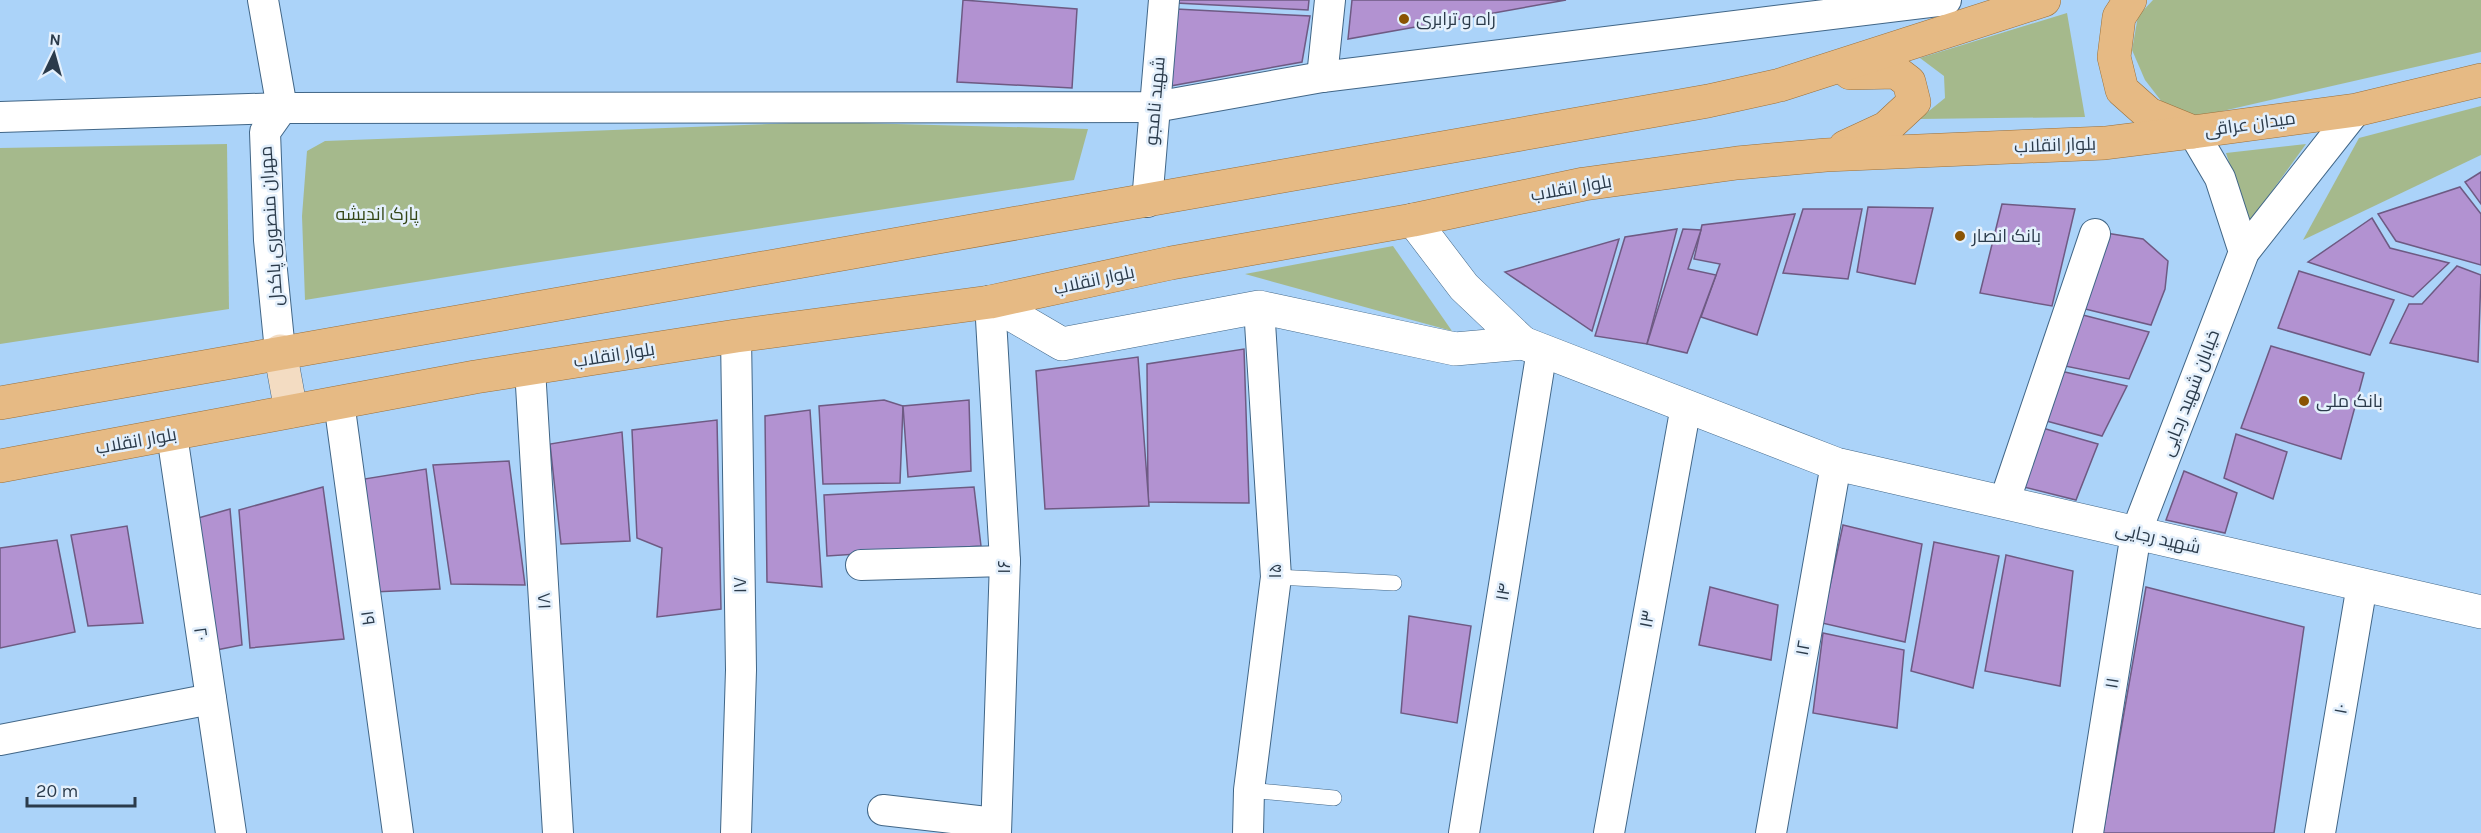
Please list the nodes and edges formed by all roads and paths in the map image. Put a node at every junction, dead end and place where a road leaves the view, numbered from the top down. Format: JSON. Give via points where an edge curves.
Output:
{"nodes":[{"id":1,"x":263,"y":0,"type":"edge"},
{"id":2,"x":1164,"y":0,"type":"edge"},
{"id":3,"x":1330,"y":0,"type":"edge"},
{"id":4,"x":1946,"y":0,"type":"edge"},
{"id":5,"x":2044,"y":0,"type":"edge"},
{"id":6,"x":2130,"y":0,"type":"edge"},
{"id":7,"x":1322,"y":77,"type":"junction"},
{"id":8,"x":2481,"y":80,"type":"edge"},
{"id":9,"x":1780,"y":85,"type":"junction"},
{"id":10,"x":1155,"y":107,"type":"junction"},
{"id":11,"x":282,"y":108,"type":"junction"},
{"id":12,"x":2356,"y":110,"type":"junction"},
{"id":13,"x":0,"y":117,"type":"edge"},
{"id":14,"x":2193,"y":132,"type":"junction"},
{"id":15,"x":1826,"y":155,"type":"junction"},
{"id":16,"x":1147,"y":202,"type":"junction"},
{"id":17,"x":1413,"y":220,"type":"junction"},
{"id":18,"x":2094,"y":234,"type":"dead end"},
{"id":19,"x":2244,"y":252,"type":"junction"},
{"id":20,"x":990,"y":302,"type":"junction"},
{"id":21,"x":1259,"y":307,"type":"junction"},
{"id":22,"x":736,"y":336,"type":"junction"},
{"id":23,"x":1533,"y":346,"type":"junction"},
{"id":24,"x":280,"y":351,"type":"junction"},
{"id":25,"x":530,"y":369,"type":"junction"},
{"id":26,"x":0,"y":402,"type":"edge"},
{"id":27,"x":339,"y":402,"type":"junction"},
{"id":28,"x":1686,"y":406,"type":"junction"},
{"id":29,"x":291,"y":411,"type":"junction"},
{"id":30,"x":172,"y":435,"type":"junction"},
{"id":31,"x":1836,"y":464,"type":"junction"},
{"id":32,"x":0,"y":466,"type":"edge"},
{"id":33,"x":2004,"y":503,"type":"junction"},
{"id":34,"x":2136,"y":533,"type":"junction"},
{"id":35,"x":1005,"y":561,"type":"junction"},
{"id":36,"x":861,"y":565,"type":"dead end"},
{"id":37,"x":1276,"y":577,"type":"junction"},
{"id":38,"x":1394,"y":584,"type":"dead end"},
{"id":39,"x":2362,"y":585,"type":"junction"},
{"id":40,"x":2481,"y":612,"type":"edge"},
{"id":41,"x":211,"y":699,"type":"junction"},
{"id":42,"x":0,"y":740,"type":"edge"},
{"id":43,"x":1249,"y":790,"type":"junction"},
{"id":44,"x":1334,"y":798,"type":"dead end"},
{"id":45,"x":883,"y":810,"type":"dead end"},
{"id":46,"x":995,"y":828,"type":"edge"},
{"id":47,"x":231,"y":833,"type":"edge"},
{"id":48,"x":398,"y":833,"type":"edge"},
{"id":49,"x":558,"y":833,"type":"edge"},
{"id":50,"x":736,"y":833,"type":"edge"},
{"id":51,"x":1248,"y":833,"type":"edge"},
{"id":52,"x":1464,"y":833,"type":"edge"},
{"id":53,"x":1609,"y":833,"type":"edge"},
{"id":54,"x":1771,"y":833,"type":"edge"},
{"id":55,"x":2088,"y":833,"type":"edge"},
{"id":56,"x":2320,"y":833,"type":"edge"}],
"edges":[{"from":1,"to":11,"type":"street"},
{"from":2,"to":10,"type":"street","name":"شهید نامجو"},
{"from":3,"to":7,"type":"street"},
{"from":4,"to":7,"type":"street"},
{"from":5,"to":9,"type":"main road"},
{"from":6,"to":14,"type":"main road","name":"میدان عراقی","via":[[2119,16],[2114,57],[2122,90],[2149,114]]},
{"from":7,"to":10,"type":"street"},
{"from":8,"to":12,"type":"main road","name":"میدان عراقی"},
{"from":9,"to":15,"type":"main road","via":[[1862,71],[1896,72],[1909,81],[1914,102],[1902,115],[1886,128]]},
{"from":9,"to":16,"type":"main road"},
{"from":10,"to":11,"type":"street"},
{"from":10,"to":16,"type":"street","name":"شهید نامجو"},
{"from":11,"to":13,"type":"street"},
{"from":11,"to":24,"type":"street","name":"مهران منصوری پاکدل","via":[[265,132],[269,240]]},
{"from":12,"to":14,"type":"main road","name":"میدان عراقی"},
{"from":12,"to":19,"type":"street","name":"خیابان شهید رجایی"},
{"from":14,"to":15,"type":"main road","name":"بلوار انقلاب","via":[[2105,143]]},
{"from":14,"to":19,"type":"street","via":[[2220,178]]},
{"from":15,"to":17,"type":"main road","name":"بلوار انقلاب","via":[[1584,184]]},
{"from":16,"to":24,"type":"main road"},
{"from":17,"to":20,"type":"main road","name":"بلوار انقلاب","via":[[1171,263]]},
{"from":17,"to":23,"type":"street","via":[[1464,287]]},
{"from":18,"to":33,"type":"street"},
{"from":19,"to":34,"type":"street","name":"خیابان شهید رجایی"},
{"from":20,"to":21,"type":"street","via":[[1062,344]]},
{"from":20,"to":22,"type":"main road","name":"بلوار انقلاب"},
{"from":20,"to":35,"type":"street","name":"۱۶"},
{"from":21,"to":23,"type":"street","via":[[1455,350]]},
{"from":21,"to":37,"type":"street","name":"۱۵"},
{"from":22,"to":25,"type":"main road","name":"بلوار انقلاب"},
{"from":22,"to":50,"type":"street","name":"۱۷","via":[[741,670]]},
{"from":23,"to":28,"type":"street","name":"شهید رجایی"},
{"from":23,"to":52,"type":"street","name":"۱۴"},
{"from":24,"to":26,"type":"main road"},
{"from":24,"to":29,"type":"main road"},
{"from":25,"to":27,"type":"main road","name":"بلوار انقلاب"},
{"from":25,"to":49,"type":"street","name":"۱۸"},
{"from":27,"to":29,"type":"main road","name":"بلوار انقلاب"},
{"from":27,"to":48,"type":"street","name":"۱۹"},
{"from":28,"to":31,"type":"street","name":"شهید رجایی"},
{"from":28,"to":53,"type":"street","name":"۱۳"},
{"from":29,"to":30,"type":"main road","name":"بلوار انقلاب"},
{"from":30,"to":32,"type":"main road","name":"بلوار انقلاب"},
{"from":30,"to":41,"type":"street","name":"۲۰"},
{"from":31,"to":33,"type":"street","name":"شهید رجایی"},
{"from":31,"to":54,"type":"street","name":"۱۲"},
{"from":33,"to":34,"type":"street","name":"شهید رجایی"},
{"from":34,"to":39,"type":"street","name":"شهید رجایی"},
{"from":34,"to":55,"type":"street","name":"۱۱"},
{"from":35,"to":36,"type":"street"},
{"from":35,"to":46,"type":"street","name":"۱۶"},
{"from":37,"to":38,"type":"lane"},
{"from":37,"to":43,"type":"street","name":"۱۵"},
{"from":39,"to":40,"type":"street","name":"شهید رجایی"},
{"from":39,"to":56,"type":"street","name":"۱۰"},
{"from":41,"to":42,"type":"street"},
{"from":41,"to":47,"type":"street","name":"۲۰"},
{"from":43,"to":44,"type":"lane"},
{"from":43,"to":51,"type":"street","name":"۱۵"},
{"from":45,"to":46,"type":"street"}]}
